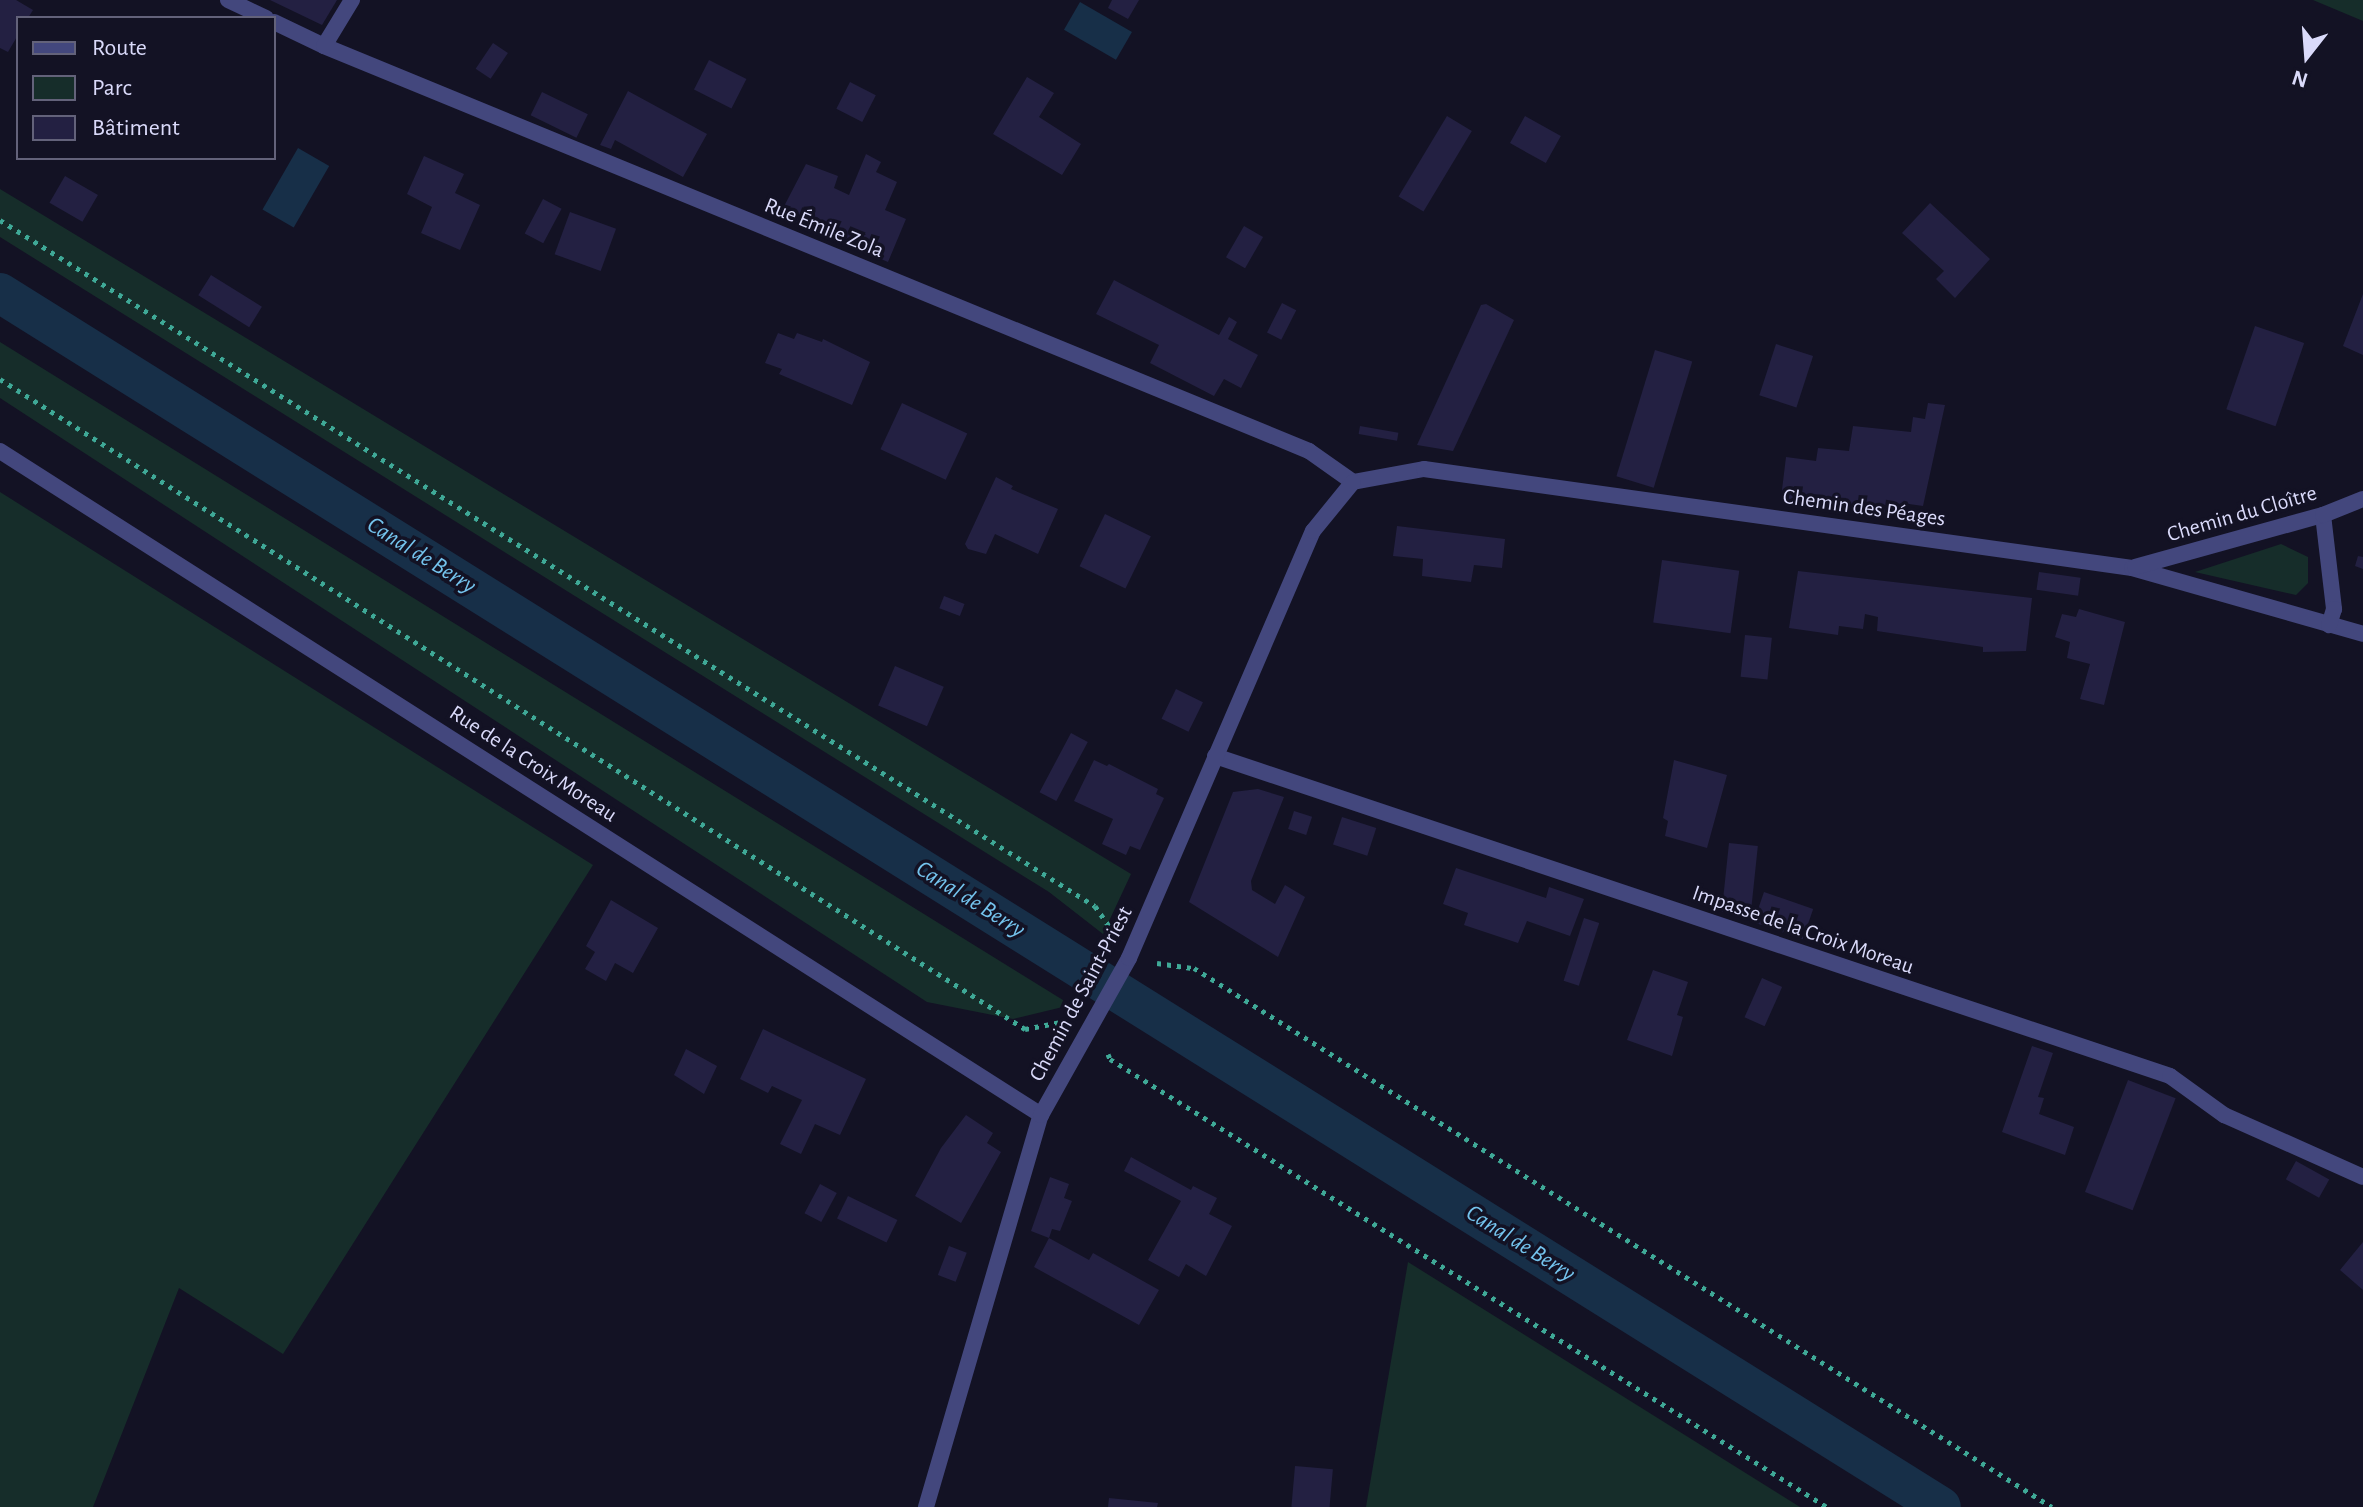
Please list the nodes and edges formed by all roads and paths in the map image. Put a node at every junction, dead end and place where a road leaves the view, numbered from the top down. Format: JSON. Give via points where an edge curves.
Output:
{"nodes":[{"id":1,"x":228,"y":0,"type":"edge"},
{"id":2,"x":352,"y":0,"type":"edge"},
{"id":3,"x":262,"y":16,"type":"edge"},
{"id":4,"x":276,"y":23,"type":"edge"},
{"id":5,"x":324,"y":46,"type":"junction"},
{"id":6,"x":0,"y":220,"type":"edge"},
{"id":7,"x":0,"y":379,"type":"edge"},
{"id":8,"x":0,"y":451,"type":"edge"},
{"id":9,"x":1353,"y":482,"type":"junction"},
{"id":10,"x":2363,"y":499,"type":"edge"},
{"id":11,"x":2323,"y":515,"type":"junction"},
{"id":12,"x":2132,"y":568,"type":"junction"},
{"id":13,"x":2329,"y":625,"type":"junction"},
{"id":14,"x":2363,"y":634,"type":"edge"},
{"id":15,"x":1215,"y":756,"type":"junction"},
{"id":16,"x":1129,"y":958,"type":"junction"},
{"id":17,"x":1096,"y":1016,"type":"junction"},
{"id":18,"x":1041,"y":1115,"type":"junction"},
{"id":19,"x":2363,"y":1177,"type":"edge"},
{"id":20,"x":926,"y":1507,"type":"edge"},
{"id":21,"x":1827,"y":1507,"type":"edge"},
{"id":22,"x":2052,"y":1507,"type":"edge"}],
"edges":[{"from":1,"to":3,"type":"street"},
{"from":2,"to":5,"type":"street"},
{"from":4,"to":5,"type":"street","name":"Rue Émile Zola"},
{"from":5,"to":9,"type":"street","name":"Rue Émile Zola","via":[[1294,445]]},
{"from":6,"to":16,"type":"path","via":[[1095,906]]},
{"from":7,"to":17,"type":"path","via":[[1025,1029]]},
{"from":8,"to":18,"type":"street","name":"Rue de la Croix Moreau"},
{"from":9,"to":12,"type":"street","name":"Chemin des Péages","via":[[1424,469]]},
{"from":9,"to":15,"type":"street","name":"Chemin de Saint-Priest","via":[[1313,531]]},
{"from":10,"to":11,"type":"street","name":"Chemin du Cloître"},
{"from":11,"to":12,"type":"street","name":"Chemin du Cloître"},
{"from":11,"to":13,"type":"street","via":[[2334,609]]},
{"from":12,"to":13,"type":"street","name":"Chemin des Péages"},
{"from":13,"to":14,"type":"street","name":"Chemin des Péages"},
{"from":15,"to":16,"type":"street","name":"Chemin de Saint-Priest"},
{"from":15,"to":19,"type":"street","name":"Impasse de la Croix Moreau","via":[[2170,1076],[2224,1115]]},
{"from":16,"to":17,"type":"street","name":"Chemin de Saint-Priest"},
{"from":16,"to":22,"type":"path","via":[[1194,968]]},
{"from":17,"to":18,"type":"street","name":"Chemin de Saint-Priest"},
{"from":17,"to":21,"type":"path","via":[[1110,1059]]},
{"from":18,"to":20,"type":"street","name":"Chemin de Saint-Priest"}]}
